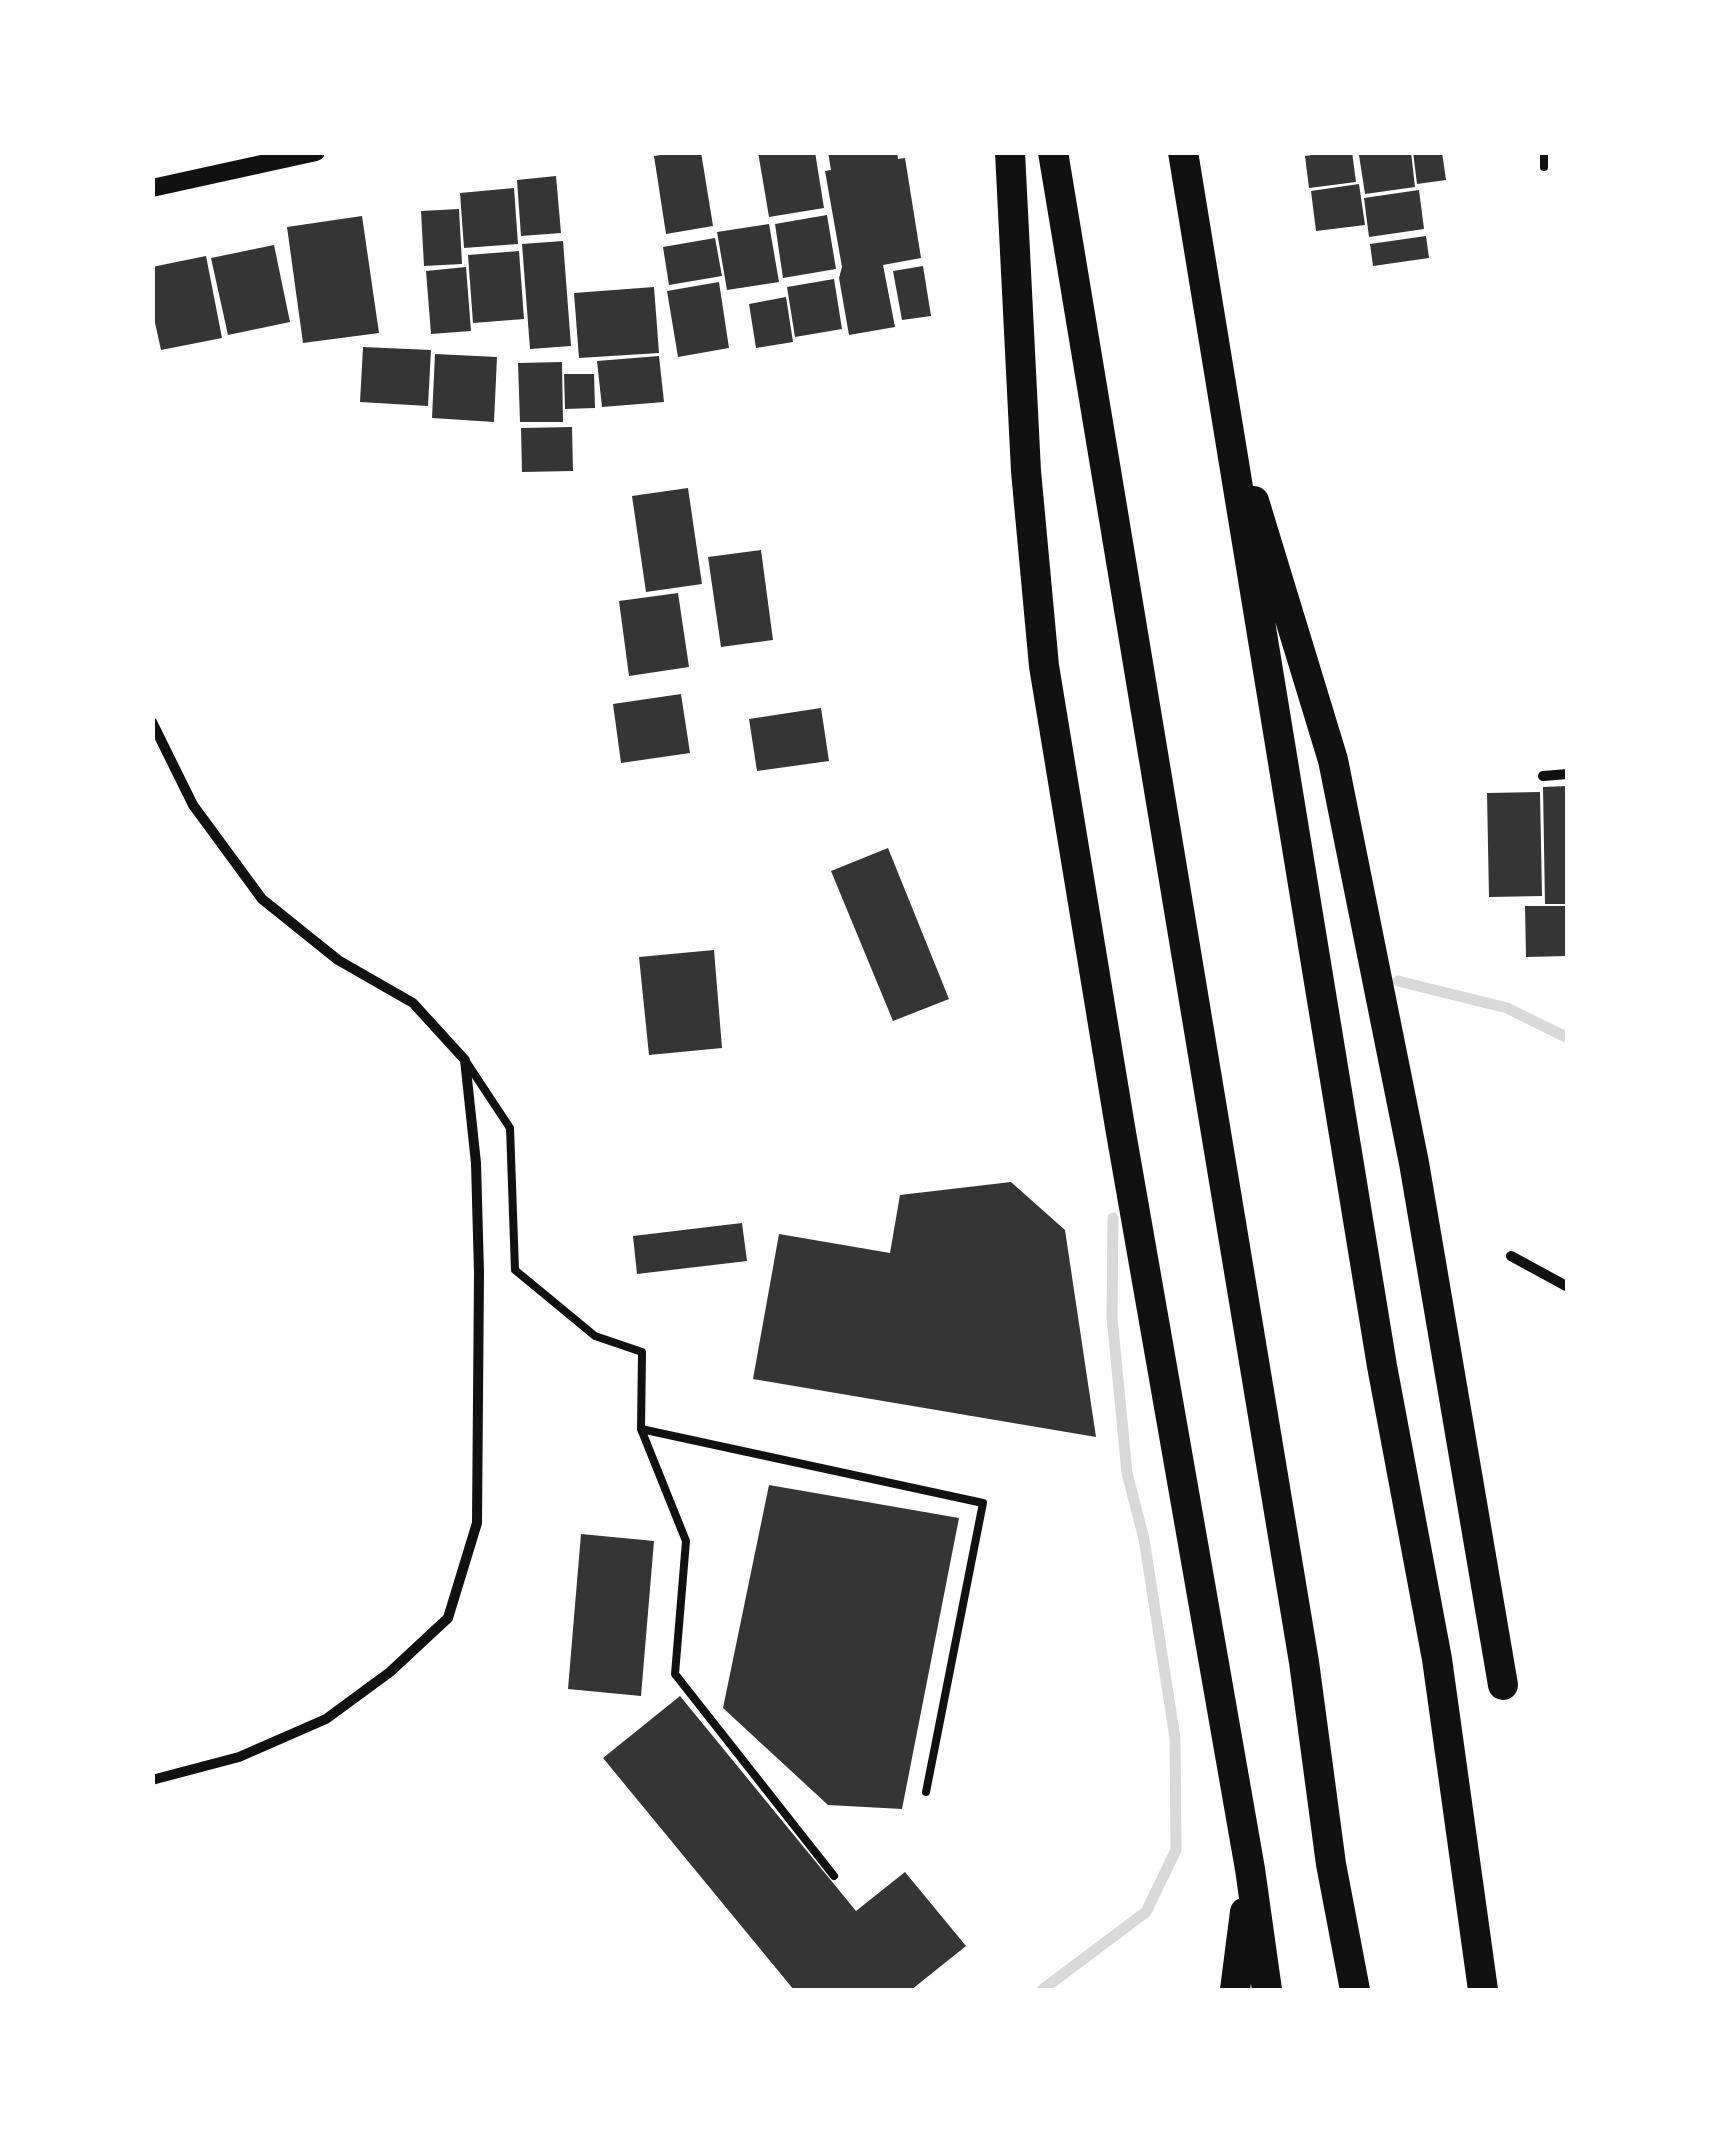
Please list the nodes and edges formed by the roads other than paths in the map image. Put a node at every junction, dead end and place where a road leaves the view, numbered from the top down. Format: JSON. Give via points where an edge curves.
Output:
{"nodes":[{"id":1,"x":316,"y":152,"type":"edge"},
{"id":2,"x":1010,"y":152,"type":"edge"},
{"id":3,"x":1053,"y":152,"type":"edge"},
{"id":4,"x":1183,"y":152,"type":"edge"},
{"id":5,"x":1544,"y":152,"type":"edge"},
{"id":6,"x":1544,"y":168,"type":"dead end"},
{"id":7,"x":152,"y":188,"type":"edge"},
{"id":8,"x":1219,"y":383,"type":"junction"},
{"id":9,"x":152,"y":722,"type":"edge"},
{"id":10,"x":1568,"y":774,"type":"edge"},
{"id":11,"x":1543,"y":776,"type":"dead end"},
{"id":12,"x":465,"y":1060,"type":"junction"},
{"id":13,"x":1511,"y":1256,"type":"dead end"},
{"id":14,"x":1568,"y":1287,"type":"edge"},
{"id":15,"x":641,"y":1429,"type":"junction"},
{"id":16,"x":1503,"y":1685,"type":"dead end"},
{"id":17,"x":152,"y":1780,"type":"edge"},
{"id":18,"x":926,"y":1792,"type":"dead end"},
{"id":19,"x":1250,"y":1869,"type":"junction"},
{"id":20,"x":834,"y":1876,"type":"dead end"},
{"id":21,"x":1235,"y":1990,"type":"edge"},
{"id":22,"x":1267,"y":1990,"type":"edge"},
{"id":23,"x":1355,"y":1990,"type":"edge"},
{"id":24,"x":1483,"y":1990,"type":"edge"}],
"edges":[{"from":1,"to":7,"type":"street"},
{"from":2,"to":19,"type":"highway","via":[[1026,471],[1044,666]]},
{"from":3,"to":23,"type":"highway"},
{"from":4,"to":8,"type":"highway"},
{"from":5,"to":6,"type":"lane"},
{"from":8,"to":16,"type":"highway","via":[[1333,760],[1414,1162]]},
{"from":8,"to":24,"type":"highway","via":[[1437,1659]]},
{"from":9,"to":12,"type":"street","via":[[193,805],[262,898],[338,960],[413,1003]]},
{"from":10,"to":11,"type":"street"},
{"from":12,"to":15,"type":"lane","via":[[510,1128],[515,1270],[594,1336],[642,1352]]},
{"from":12,"to":17,"type":"street","via":[[477,1200],[477,1523],[448,1618],[326,1719],[239,1757]]},
{"from":13,"to":14,"type":"street"},
{"from":15,"to":18,"type":"lane","via":[[984,1503]]},
{"from":15,"to":20,"type":"lane","via":[[686,1542],[675,1674]]},
{"from":19,"to":21,"type":"highway"},
{"from":19,"to":22,"type":"highway"}]}
